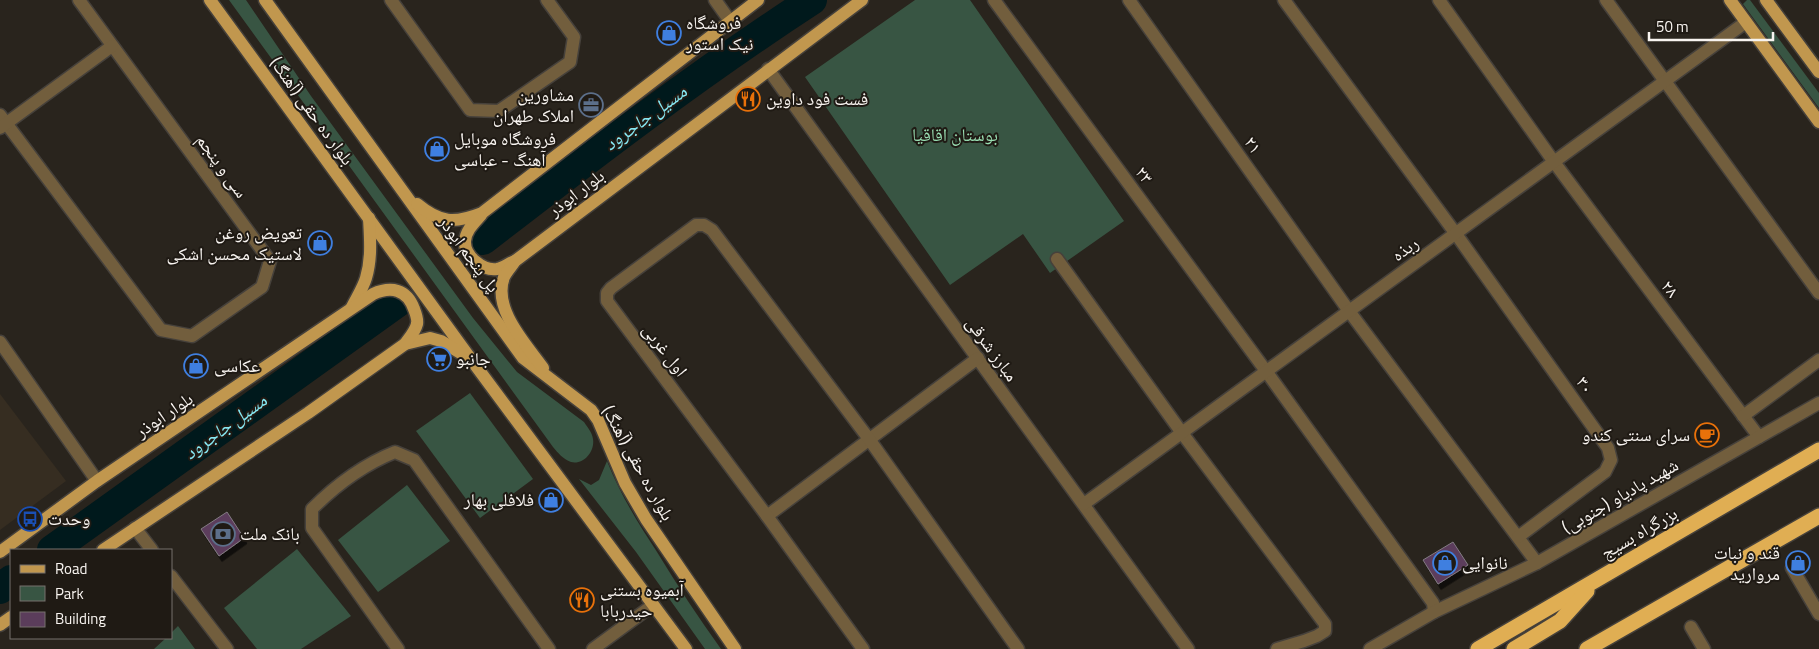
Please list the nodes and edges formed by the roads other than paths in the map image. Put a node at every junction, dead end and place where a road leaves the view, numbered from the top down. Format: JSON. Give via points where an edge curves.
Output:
{"nodes":[{"id":1,"x":78,"y":0,"type":"edge"},
{"id":2,"x":210,"y":0,"type":"edge"},
{"id":3,"x":265,"y":0,"type":"edge"},
{"id":4,"x":391,"y":0,"type":"edge"},
{"id":5,"x":547,"y":0,"type":"edge"},
{"id":6,"x":715,"y":0,"type":"edge"},
{"id":7,"x":758,"y":0,"type":"edge"},
{"id":8,"x":862,"y":0,"type":"edge"},
{"id":9,"x":994,"y":0,"type":"edge"},
{"id":10,"x":1129,"y":0,"type":"edge"},
{"id":11,"x":1284,"y":0,"type":"edge"},
{"id":12,"x":1439,"y":0,"type":"edge"},
{"id":13,"x":1606,"y":0,"type":"edge"},
{"id":14,"x":1730,"y":0,"type":"edge"},
{"id":15,"x":1767,"y":0,"type":"edge"},
{"id":16,"x":730,"y":21,"type":"junction"},
{"id":17,"x":1746,"y":22,"type":"junction"},
{"id":18,"x":112,"y":46,"type":"junction"},
{"id":19,"x":768,"y":69,"type":"junction"},
{"id":20,"x":1819,"y":72,"type":"edge"},
{"id":21,"x":1666,"y":81,"type":"junction"},
{"id":22,"x":2,"y":122,"type":"edge"},
{"id":23,"x":1819,"y":122,"type":"edge"},
{"id":24,"x":1554,"y":162,"type":"junction"},
{"id":25,"x":405,"y":194,"type":"junction"},
{"id":26,"x":482,"y":213,"type":"junction"},
{"id":27,"x":421,"y":216,"type":"joint"},
{"id":28,"x":369,"y":218,"type":"junction"},
{"id":29,"x":1456,"y":234,"type":"junction"},
{"id":30,"x":1057,"y":259,"type":"dead end"},
{"id":31,"x":515,"y":261,"type":"junction"},
{"id":32,"x":1819,"y":293,"type":"edge"},
{"id":33,"x":350,"y":311,"type":"junction"},
{"id":34,"x":1349,"y":311,"type":"junction"},
{"id":35,"x":490,"y":312,"type":"joint"},
{"id":36,"x":0,"y":342,"type":"edge"},
{"id":37,"x":405,"y":344,"type":"junction"},
{"id":38,"x":978,"y":358,"type":"junction"},
{"id":39,"x":1819,"y":360,"type":"edge"},
{"id":40,"x":473,"y":362,"type":"junction"},
{"id":41,"x":1266,"y":371,"type":"junction"},
{"id":42,"x":550,"y":378,"type":"junction"},
{"id":43,"x":1819,"y":403,"type":"edge"},
{"id":44,"x":1743,"y":416,"type":"junction"},
{"id":45,"x":1182,"y":433,"type":"junction"},
{"id":46,"x":1759,"y":437,"type":"junction"},
{"id":47,"x":869,"y":439,"type":"junction"},
{"id":48,"x":1818,"y":450,"type":"edge"},
{"id":49,"x":97,"y":481,"type":"junction"},
{"id":50,"x":1084,"y":504,"type":"junction"},
{"id":51,"x":767,"y":516,"type":"junction"},
{"id":52,"x":1819,"y":516,"type":"edge"},
{"id":53,"x":135,"y":528,"type":"junction"},
{"id":54,"x":1518,"y":537,"type":"junction"},
{"id":55,"x":104,"y":549,"type":"edge"},
{"id":56,"x":151,"y":549,"type":"edge"},
{"id":57,"x":0,"y":552,"type":"edge"},
{"id":58,"x":1537,"y":563,"type":"junction"},
{"id":59,"x":1792,"y":568,"type":"dead end"},
{"id":60,"x":172,"y":577,"type":"edge"},
{"id":61,"x":1598,"y":578,"type":"junction"},
{"id":62,"x":654,"y":605,"type":"junction"},
{"id":63,"x":1434,"y":612,"type":"junction"},
{"id":64,"x":1819,"y":614,"type":"edge"},
{"id":65,"x":1691,"y":627,"type":"dead end"},
{"id":66,"x":226,"y":649,"type":"edge"},
{"id":67,"x":398,"y":649,"type":"edge"},
{"id":68,"x":550,"y":649,"type":"edge"},
{"id":69,"x":593,"y":649,"type":"edge"},
{"id":70,"x":686,"y":649,"type":"edge"},
{"id":71,"x":736,"y":649,"type":"edge"},
{"id":72,"x":863,"y":649,"type":"edge"},
{"id":73,"x":1018,"y":649,"type":"edge"},
{"id":74,"x":1188,"y":649,"type":"edge"},
{"id":75,"x":1277,"y":649,"type":"edge"},
{"id":76,"x":1370,"y":649,"type":"edge"},
{"id":77,"x":1478,"y":649,"type":"edge"},
{"id":78,"x":1514,"y":649,"type":"edge"},
{"id":79,"x":1587,"y":649,"type":"edge"},
{"id":80,"x":1704,"y":649,"type":"edge"}],
"edges":[{"from":1,"to":18,"type":"street","name":"سی و پنجم"},
{"from":2,"to":28,"type":"main road","name":"بلوار ده حقی (آهنگ)"},
{"from":3,"to":25,"type":"main road","name":"بلوار ده حقی (آهنگ)"},
{"from":4,"to":5,"type":"street","via":[[470,110],[499,111],[570,62],[574,37]]},
{"from":6,"to":16,"type":"street"},
{"from":7,"to":16,"type":"main road"},
{"from":8,"to":19,"type":"main road","name":"بلوار ابوذر"},
{"from":9,"to":41,"type":"street","name":"۲۳"},
{"from":10,"to":34,"type":"street","name":"۲۱"},
{"from":11,"to":29,"type":"street","name":"۳۰"},
{"from":12,"to":24,"type":"street","name":"۲۸"},
{"from":13,"to":21,"type":"street"},
{"from":14,"to":17,"type":"main road"},
{"from":15,"to":20,"type":"main road"},
{"from":16,"to":26,"type":"main road"},
{"from":17,"to":21,"type":"street","name":"ربذه"},
{"from":17,"to":23,"type":"main road"},
{"from":18,"to":22,"type":"street"},
{"from":18,"to":22,"type":"street","name":"سی و پنجم","via":[[270,261],[262,287],[192,336],[161,330]]},
{"from":19,"to":31,"type":"main road","name":"بلوار ابوذر"},
{"from":19,"to":38,"type":"street","name":"مبارز شرقی"},
{"from":21,"to":24,"type":"street","name":"ربذه"},
{"from":21,"to":32,"type":"street"},
{"from":24,"to":29,"type":"street","name":"ربذه"},
{"from":24,"to":44,"type":"street","name":"۲۸"},
{"from":25,"to":26,"type":"main road","via":[[435,217],[450,221],[465,220]]},
{"from":25,"to":27,"type":"main road","name":"بلوار ده حقی (آهنگ)"},
{"from":26,"to":31,"type":"main road","via":[[469,229],[465,243],[471,257],[484,268],[497,269]]},
{"from":27,"to":35,"type":"main road","name":"پل پنجم ابوذر"},
{"from":28,"to":33,"type":"main road","via":[[369,267]]},
{"from":28,"to":40,"type":"main road","name":"بلوار ده حقی (آهنگ)"},
{"from":29,"to":34,"type":"street","name":"ربذه"},
{"from":29,"to":54,"type":"street","name":"۳۰","via":[[1608,448],[1611,460],[1605,472]]},
{"from":30,"to":45,"type":"street"},
{"from":31,"to":42,"type":"main road","name":"بلوار ابوذر","via":[[504,276],[502,290],[506,314]]},
{"from":33,"to":37,"type":"main road","name":"بلوار ابوذر","via":[[385,289],[404,294],[413,304],[418,322]]},
{"from":33,"to":49,"type":"main road","name":"بلوار ابوذر"},
{"from":34,"to":41,"type":"street","name":"ربذه"},
{"from":34,"to":54,"type":"street","name":"۲۱"},
{"from":35,"to":42,"type":"main road","name":"بلوار ده حقی (آهنگ)","via":[[523,358]]},
{"from":36,"to":49,"type":"street"},
{"from":37,"to":40,"type":"main road","via":[[430,338],[451,346]]},
{"from":37,"to":53,"type":"main road"},
{"from":38,"to":47,"type":"street"},
{"from":38,"to":50,"type":"street","name":"مبارز شرقی"},
{"from":39,"to":44,"type":"street"},
{"from":40,"to":62,"type":"main road"},
{"from":41,"to":45,"type":"street","name":"ربذه"},
{"from":41,"to":63,"type":"street","name":"۲۳","via":[[1433,603]]},
{"from":42,"to":71,"type":"main road","name":"بلوار ده حقی (آهنگ)","via":[[591,410],[598,420],[625,483],[646,519]]},
{"from":43,"to":46,"type":"street","name":"شهید پادیاو (جنوبی)"},
{"from":44,"to":46,"type":"street","name":"۲۸"},
{"from":45,"to":50,"type":"street","name":"ربذه"},
{"from":45,"to":75,"type":"street","via":[[1325,624],[1325,631]]},
{"from":46,"to":58,"type":"street","name":"شهید پادیاو (جنوبی)"},
{"from":47,"to":51,"type":"street"},
{"from":47,"to":51,"type":"street","name":"اول غربی","via":[[712,230],[704,224],[696,225],[611,288],[607,301]]},
{"from":47,"to":73,"type":"street"},
{"from":48,"to":61,"type":"highway","name":"بزرگراه بسیج"},
{"from":49,"to":57,"type":"main road","name":"بلوار ابوذر"},
{"from":50,"to":74,"type":"street","name":"مبارز شرقی"},
{"from":51,"to":72,"type":"street"},
{"from":52,"to":79,"type":"highway"},
{"from":53,"to":55,"type":"main road"},
{"from":53,"to":56,"type":"street"},
{"from":54,"to":58,"type":"street","name":"۲۱"},
{"from":58,"to":63,"type":"street","name":"شهید پادیاو (جنوبی)"},
{"from":59,"to":64,"type":"street"},
{"from":60,"to":66,"type":"street"},
{"from":61,"to":77,"type":"highway","name":"بزرگراه بسیج"},
{"from":61,"to":78,"type":"highway","via":[[1560,621]]},
{"from":62,"to":69,"type":"street"},
{"from":62,"to":70,"type":"main road"},
{"from":63,"to":76,"type":"street","name":"شهید پادیاو (جنوبی)"},
{"from":65,"to":80,"type":"street"},
{"from":67,"to":68,"type":"street","via":[[312,528],[312,509],[324,497],[378,459],[395,452],[414,460]]}]}
